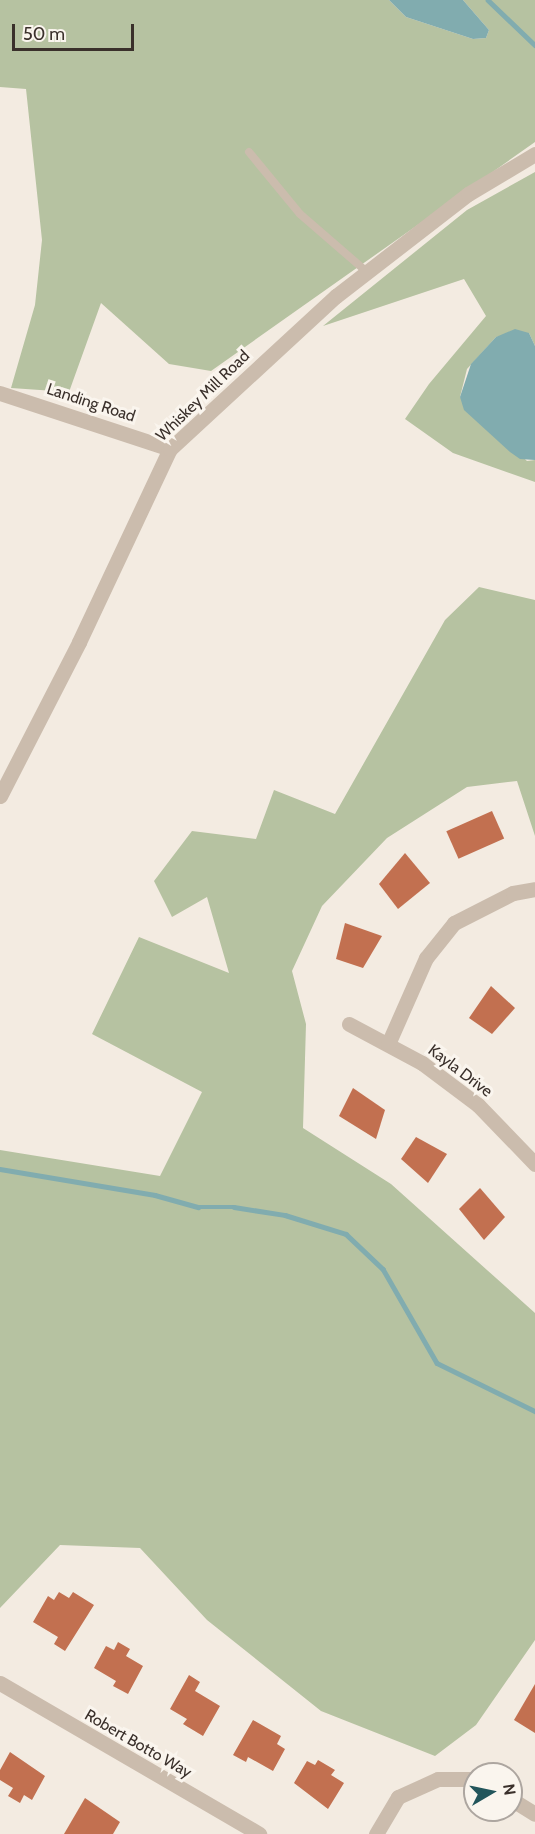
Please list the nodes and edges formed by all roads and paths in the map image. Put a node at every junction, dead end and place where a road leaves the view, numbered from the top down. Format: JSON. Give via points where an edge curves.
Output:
{"nodes":[{"id":1,"x":249,"y":152,"type":"dead end"},
{"id":2,"x":535,"y":154,"type":"edge"},
{"id":3,"x":367,"y":272,"type":"junction"},
{"id":4,"x":0,"y":393,"type":"edge"},
{"id":5,"x":170,"y":449,"type":"junction"},
{"id":6,"x":0,"y":796,"type":"edge"},
{"id":7,"x":535,"y":889,"type":"edge"},
{"id":8,"x":349,"y":1024,"type":"dead end"},
{"id":9,"x":388,"y":1044,"type":"junction"},
{"id":10,"x":535,"y":1164,"type":"edge"},
{"id":11,"x":0,"y":1683,"type":"edge"},
{"id":12,"x":463,"y":1779,"type":"edge"},
{"id":13,"x":259,"y":1834,"type":"edge"},
{"id":14,"x":376,"y":1834,"type":"edge"}],
"edges":[{"from":1,"to":3,"type":"lane","via":[[300,214]]},
{"from":2,"to":3,"type":"street","name":"Whiskey Mill Road","via":[[468,194]]},
{"from":3,"to":5,"type":"street","name":"Whiskey Mill Road"},
{"from":4,"to":5,"type":"street","name":"Landing Road"},
{"from":5,"to":6,"type":"street","name":"Whiskey Mill Road","via":[[79,642]]},
{"from":7,"to":9,"type":"street","via":[[513,893],[454,923],[426,958]]},
{"from":8,"to":9,"type":"street","name":"Kayla Drive"},
{"from":9,"to":10,"type":"street","name":"Kayla Drive","via":[[478,1105]]},
{"from":11,"to":13,"type":"street","name":"Robert Botto Way"},
{"from":12,"to":14,"type":"street","via":[[438,1779],[398,1797]]}]}
